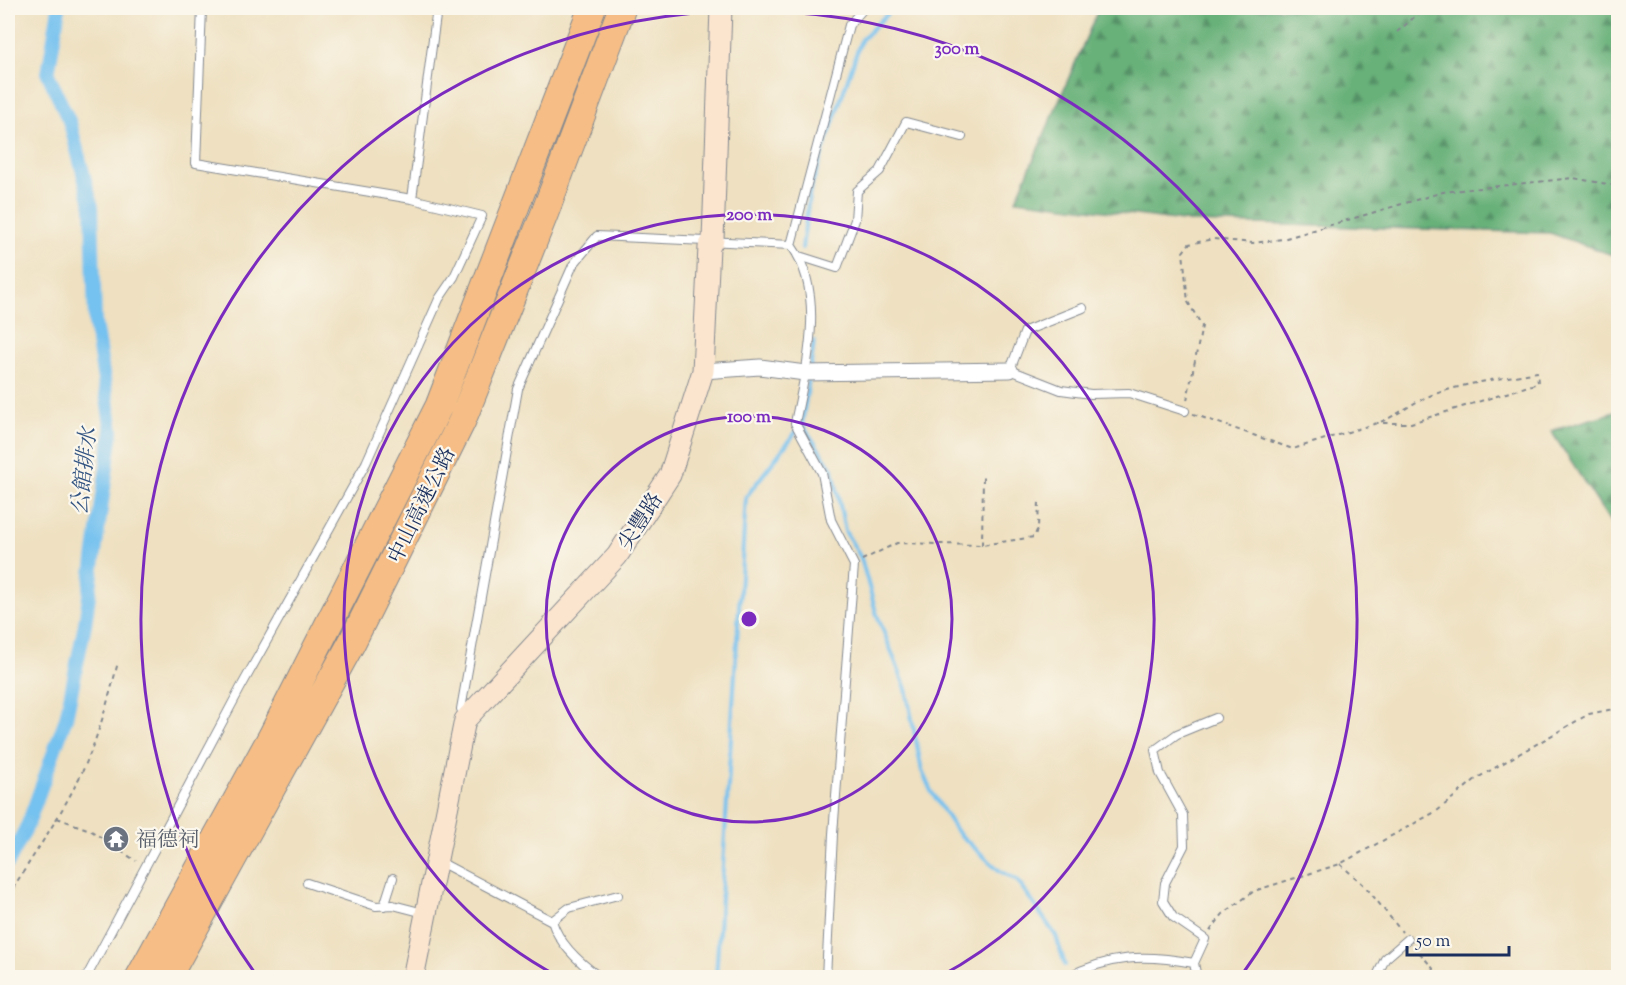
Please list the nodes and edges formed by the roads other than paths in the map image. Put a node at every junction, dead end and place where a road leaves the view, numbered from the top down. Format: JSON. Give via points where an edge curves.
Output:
{"nodes":[{"id":1,"x":202,"y":8,"type":"edge"},
{"id":2,"x":437,"y":8,"type":"edge"},
{"id":3,"x":592,"y":8,"type":"edge"},
{"id":4,"x":622,"y":8,"type":"edge"},
{"id":5,"x":721,"y":8,"type":"edge"},
{"id":6,"x":864,"y":8,"type":"edge"},
{"id":7,"x":962,"y":137,"type":"dead end"},
{"id":8,"x":412,"y":199,"type":"junction"},
{"id":9,"x":713,"y":240,"type":"junction"},
{"id":10,"x":792,"y":245,"type":"junction"},
{"id":11,"x":799,"y":256,"type":"junction"},
{"id":12,"x":1083,"y":308,"type":"dead end"},
{"id":13,"x":1010,"y":370,"type":"junction"},
{"id":14,"x":703,"y":371,"type":"junction"},
{"id":15,"x":812,"y":373,"type":"junction"},
{"id":16,"x":1185,"y":411,"type":"road end"},
{"id":17,"x":1216,"y":718,"type":"dead end"},
{"id":18,"x":465,"y":720,"type":"junction"},
{"id":19,"x":436,"y":861,"type":"junction"},
{"id":20,"x":393,"y":878,"type":"dead end"},
{"id":21,"x":307,"y":883,"type":"dead end"},
{"id":22,"x":618,"y":895,"type":"dead end"},
{"id":23,"x":384,"y":906,"type":"junction"},
{"id":24,"x":424,"y":914,"type":"junction"},
{"id":25,"x":552,"y":921,"type":"junction"},
{"id":26,"x":1408,"y":939,"type":"road end"},
{"id":27,"x":1194,"y":963,"type":"junction"},
{"id":28,"x":86,"y":978,"type":"edge"},
{"id":29,"x":139,"y":978,"type":"edge"},
{"id":30,"x":167,"y":978,"type":"edge"},
{"id":31,"x":413,"y":978,"type":"edge"},
{"id":32,"x":601,"y":978,"type":"edge"},
{"id":33,"x":826,"y":978,"type":"edge"},
{"id":34,"x":1065,"y":978,"type":"edge"},
{"id":35,"x":1197,"y":978,"type":"edge"},
{"id":36,"x":1376,"y":978,"type":"edge"}],
"edges":[{"from":1,"to":8,"type":"lane","via":[[196,163]]},
{"from":2,"to":8,"type":"lane"},
{"from":3,"to":29,"type":"highway","name":"中山高速公路","via":[[439,406],[272,736]]},
{"from":4,"to":30,"type":"highway","name":"中山高速公路","via":[[462,421],[351,644]]},
{"from":5,"to":9,"type":"street","name":"尖豐路"},
{"from":6,"to":10,"type":"lane","via":[[849,25]]},
{"from":7,"to":11,"type":"lane","via":[[906,122],[880,171],[857,190],[855,220],[837,268]]},
{"from":8,"to":28,"type":"lane","via":[[482,216],[454,277],[439,299],[366,463]]},
{"from":9,"to":10,"type":"lane"},
{"from":9,"to":14,"type":"street","name":"尖豐路","via":[[709,247]]},
{"from":9,"to":18,"type":"lane","via":[[597,236],[573,265],[518,389],[461,709]]},
{"from":10,"to":11,"type":"lane"},
{"from":11,"to":15,"type":"lane","via":[[812,306]]},
{"from":12,"to":13,"type":"lane","via":[[1025,331]]},
{"from":13,"to":15,"type":"street"},
{"from":13,"to":16,"type":"lane","via":[[1061,390],[1129,393]]},
{"from":14,"to":15,"type":"street","via":[[760,367]]},
{"from":14,"to":18,"type":"street","name":"尖豐路","via":[[670,475],[617,556]]},
{"from":15,"to":33,"type":"lane","via":[[795,423],[822,472],[831,520],[854,565]]},
{"from":17,"to":27,"type":"lane","via":[[1177,734],[1155,750],[1160,774],[1183,815],[1184,846],[1165,883],[1163,901],[1173,917],[1205,939]]},
{"from":18,"to":19,"type":"street"},
{"from":19,"to":24,"type":"street"},
{"from":19,"to":25,"type":"lane"},
{"from":20,"to":23,"type":"lane"},
{"from":21,"to":23,"type":"lane"},
{"from":22,"to":25,"type":"lane","via":[[569,908]]},
{"from":23,"to":24,"type":"lane"},
{"from":24,"to":31,"type":"street"},
{"from":25,"to":32,"type":"lane","via":[[556,935]]},
{"from":26,"to":36,"type":"lane","via":[[1384,959]]},
{"from":27,"to":34,"type":"lane","via":[[1153,956],[1122,958],[1093,964]]},
{"from":27,"to":35,"type":"lane"}]}
